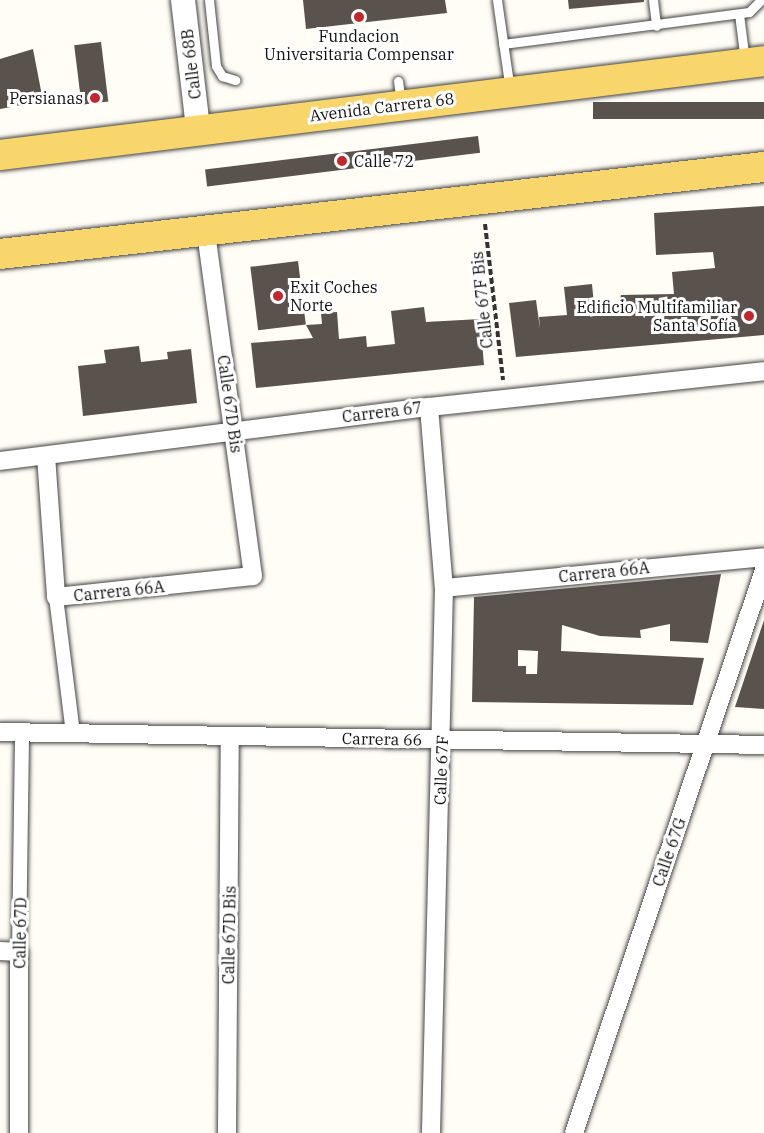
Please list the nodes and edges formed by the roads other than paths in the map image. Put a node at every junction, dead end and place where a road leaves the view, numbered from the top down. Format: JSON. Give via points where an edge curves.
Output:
{"nodes":[{"id":1,"x":183,"y":0,"type":"edge"},
{"id":2,"x":209,"y":0,"type":"edge"},
{"id":3,"x":497,"y":0,"type":"edge"},
{"id":4,"x":653,"y":0,"type":"edge"},
{"id":5,"x":761,"y":0,"type":"edge"},
{"id":6,"x":739,"y":14,"type":"junction"},
{"id":7,"x":656,"y":26,"type":"junction"},
{"id":8,"x":503,"y":44,"type":"junction"},
{"id":9,"x":755,"y":62,"type":"edge"},
{"id":10,"x":235,"y":80,"type":"dead end"},
{"id":11,"x":510,"y":92,"type":"junction"},
{"id":12,"x":198,"y":129,"type":"junction"},
{"id":13,"x":0,"y":155,"type":"edge"},
{"id":14,"x":764,"y":167,"type":"edge"},
{"id":15,"x":206,"y":232,"type":"junction"},
{"id":16,"x":0,"y":254,"type":"edge"},
{"id":17,"x":764,"y":371,"type":"edge"},
{"id":18,"x":429,"y":406,"type":"junction"},
{"id":19,"x":233,"y":430,"type":"junction"},
{"id":20,"x":46,"y":456,"type":"junction"},
{"id":21,"x":0,"y":461,"type":"edge"},
{"id":22,"x":764,"y":557,"type":"edge"},
{"id":23,"x":764,"y":570,"type":"edge"},
{"id":24,"x":254,"y":576,"type":"joint"},
{"id":25,"x":444,"y":588,"type":"junction"},
{"id":26,"x":56,"y":597,"type":"junction"},
{"id":27,"x":0,"y":732,"type":"edge"},
{"id":28,"x":22,"y":733,"type":"junction"},
{"id":29,"x":73,"y":734,"type":"junction"},
{"id":30,"x":230,"y":736,"type":"junction"},
{"id":31,"x":442,"y":740,"type":"junction"},
{"id":32,"x":705,"y":745,"type":"junction"},
{"id":33,"x":764,"y":746,"type":"edge"},
{"id":34,"x":0,"y":951,"type":"edge"},
{"id":35,"x":19,"y":952,"type":"junction"},
{"id":36,"x":19,"y":1133,"type":"edge"},
{"id":37,"x":227,"y":1133,"type":"edge"},
{"id":38,"x":431,"y":1133,"type":"edge"},
{"id":39,"x":574,"y":1133,"type":"edge"}],
"edges":[{"from":1,"to":12,"type":"street","name":"Calle 68B"},
{"from":2,"to":10,"type":"lane","via":[[216,66],[222,76]]},
{"from":3,"to":8,"type":"lane"},
{"from":4,"to":7,"type":"lane"},
{"from":5,"to":6,"type":"lane","via":[[755,9]]},
{"from":6,"to":7,"type":"lane"},
{"from":6,"to":9,"type":"lane"},
{"from":7,"to":8,"type":"lane"},
{"from":8,"to":11,"type":"lane"},
{"from":9,"to":11,"type":"main road","name":"Avenida Carrera 68"},
{"from":11,"to":12,"type":"main road","name":"Avenida Carrera 68","via":[[400,92]]},
{"from":12,"to":13,"type":"main road","name":"Avenida Carrera 68"},
{"from":14,"to":15,"type":"main road"},
{"from":15,"to":16,"type":"main road"},
{"from":15,"to":19,"type":"street","name":"Calle 67D Bis"},
{"from":17,"to":18,"type":"street","name":"Carrera 67"},
{"from":18,"to":19,"type":"street","name":"Carrera 67"},
{"from":18,"to":25,"type":"street","name":"Calle 67F"},
{"from":19,"to":20,"type":"street","name":"Carrera 67"},
{"from":19,"to":24,"type":"street","name":"Calle 67D Bis"},
{"from":20,"to":21,"type":"street","name":"Carrera 67"},
{"from":20,"to":26,"type":"street"},
{"from":22,"to":25,"type":"street","name":"Carrera 66A"},
{"from":23,"to":32,"type":"street","name":"Calle 67G"},
{"from":24,"to":26,"type":"street","name":"Carrera 66A"},
{"from":25,"to":31,"type":"street","name":"Calle 67F"},
{"from":26,"to":29,"type":"street"},
{"from":27,"to":28,"type":"street","name":"Carrera 66"},
{"from":28,"to":29,"type":"street","name":"Carrera 66"},
{"from":28,"to":35,"type":"street","name":"Calle 67D"},
{"from":29,"to":30,"type":"street","name":"Carrera 66"},
{"from":30,"to":31,"type":"street","name":"Carrera 66"},
{"from":30,"to":37,"type":"street","name":"Calle 67D Bis"},
{"from":31,"to":32,"type":"street","name":"Carrera 66"},
{"from":31,"to":38,"type":"street","name":"Calle 67F"},
{"from":32,"to":33,"type":"street","name":"Carrera 66"},
{"from":32,"to":39,"type":"street","name":"Calle 67G"},
{"from":34,"to":35,"type":"street"},
{"from":35,"to":36,"type":"street","name":"Calle 67D"}]}
